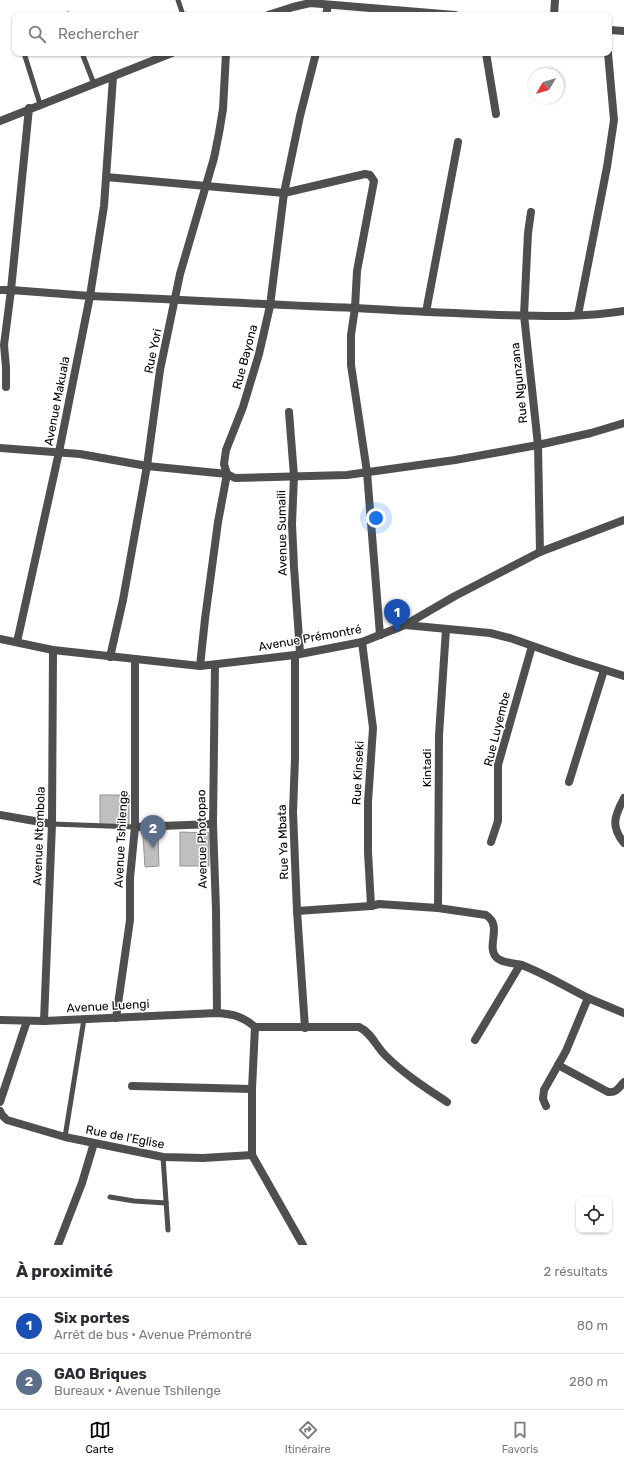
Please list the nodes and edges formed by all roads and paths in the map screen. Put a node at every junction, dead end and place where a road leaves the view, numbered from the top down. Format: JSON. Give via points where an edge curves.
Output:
{"nodes":[{"id":1,"x":178,"y":0,"type":"edge"},
{"id":2,"x":556,"y":0,"type":"edge"},
{"id":3,"x":309,"y":2,"type":"edge"},
{"id":4,"x":328,"y":5,"type":"junction"},
{"id":5,"x":182,"y":12,"type":"edge"},
{"id":6,"x":277,"y":12,"type":"edge"},
{"id":7,"x":327,"y":12,"type":"edge"},
{"id":8,"x":417,"y":12,"type":"edge"},
{"id":9,"x":554,"y":12,"type":"edge"},
{"id":10,"x":612,"y":30,"type":"edge"},
{"id":11,"x":624,"y":31,"type":"edge"},
{"id":12,"x":25,"y":56,"type":"edge"},
{"id":13,"x":83,"y":56,"type":"edge"},
{"id":14,"x":165,"y":56,"type":"edge"},
{"id":15,"x":226,"y":56,"type":"edge"},
{"id":16,"x":315,"y":56,"type":"edge"},
{"id":17,"x":486,"y":56,"type":"edge"},
{"id":18,"x":608,"y":56,"type":"edge"},
{"id":19,"x":113,"y":77,"type":"junction"},
{"id":20,"x":94,"y":84,"type":"junction"},
{"id":21,"x":40,"y":104,"type":"junction"},
{"id":22,"x":29,"y":108,"type":"junction"},
{"id":23,"x":496,"y":114,"type":"dead end"},
{"id":24,"x":0,"y":121,"type":"edge"},
{"id":25,"x":458,"y":142,"type":"dead end"},
{"id":26,"x":106,"y":177,"type":"junction"},
{"id":27,"x":205,"y":186,"type":"junction"},
{"id":28,"x":284,"y":193,"type":"junction"},
{"id":29,"x":531,"y":212,"type":"dead end"},
{"id":30,"x":0,"y":290,"type":"edge"},
{"id":31,"x":11,"y":290,"type":"junction"},
{"id":32,"x":90,"y":296,"type":"junction"},
{"id":33,"x":175,"y":299,"type":"junction"},
{"id":34,"x":270,"y":306,"type":"junction"},
{"id":35,"x":355,"y":308,"type":"junction"},
{"id":36,"x":624,"y":310,"type":"edge"},
{"id":37,"x":426,"y":312,"type":"junction"},
{"id":38,"x":578,"y":315,"type":"junction"},
{"id":39,"x":524,"y":316,"type":"junction"},
{"id":40,"x":6,"y":387,"type":"dead end"},
{"id":41,"x":289,"y":412,"type":"dead end"},
{"id":42,"x":624,"y":423,"type":"edge"},
{"id":43,"x":538,"y":445,"type":"junction"},
{"id":44,"x":0,"y":448,"type":"edge"},
{"id":45,"x":59,"y":452,"type":"junction"},
{"id":46,"x":147,"y":466,"type":"junction"},
{"id":47,"x":367,"y":472,"type":"junction"},
{"id":48,"x":227,"y":474,"type":"junction"},
{"id":49,"x":294,"y":476,"type":"junction"},
{"id":50,"x":624,"y":520,"type":"edge"},
{"id":51,"x":540,"y":552,"type":"junction"},
{"id":52,"x":405,"y":625,"type":"junction"},
{"id":53,"x":446,"y":629,"type":"junction"},
{"id":54,"x":380,"y":635,"type":"junction"},
{"id":55,"x":0,"y":639,"type":"edge"},
{"id":56,"x":17,"y":642,"type":"junction"},
{"id":57,"x":362,"y":642,"type":"junction"},
{"id":58,"x":532,"y":646,"type":"junction"},
{"id":59,"x":53,"y":650,"type":"junction"},
{"id":60,"x":298,"y":654,"type":"junction"},
{"id":61,"x":110,"y":657,"type":"junction"},
{"id":62,"x":135,"y":660,"type":"junction"},
{"id":63,"x":215,"y":665,"type":"junction"},
{"id":64,"x":200,"y":666,"type":"junction"},
{"id":65,"x":604,"y":670,"type":"junction"},
{"id":66,"x":624,"y":676,"type":"edge"},
{"id":67,"x":569,"y":782,"type":"dead end"},
{"id":68,"x":624,"y":798,"type":"edge"},
{"id":69,"x":0,"y":815,"type":"edge"},
{"id":70,"x":52,"y":824,"type":"junction"},
{"id":71,"x":213,"y":824,"type":"junction"},
{"id":72,"x":135,"y":827,"type":"junction"},
{"id":73,"x":490,"y":842,"type":"dead end"},
{"id":74,"x":624,"y":843,"type":"edge"},
{"id":75,"x":371,"y":906,"type":"junction"},
{"id":76,"x":438,"y":908,"type":"junction"},
{"id":77,"x":297,"y":911,"type":"junction"},
{"id":78,"x":520,"y":965,"type":"junction"},
{"id":79,"x":588,"y":998,"type":"junction"},
{"id":80,"x":216,"y":1013,"type":"junction"},
{"id":81,"x":624,"y":1013,"type":"edge"},
{"id":82,"x":116,"y":1018,"type":"junction"},
{"id":83,"x":84,"y":1019,"type":"junction"},
{"id":84,"x":0,"y":1020,"type":"edge"},
{"id":85,"x":27,"y":1021,"type":"junction"},
{"id":86,"x":44,"y":1021,"type":"junction"},
{"id":87,"x":255,"y":1027,"type":"junction"},
{"id":88,"x":305,"y":1028,"type":"junction"},
{"id":89,"x":476,"y":1040,"type":"dead end"},
{"id":90,"x":558,"y":1065,"type":"junction"},
{"id":91,"x":624,"y":1082,"type":"edge"},
{"id":92,"x":132,"y":1086,"type":"dead end"},
{"id":93,"x":252,"y":1089,"type":"junction"},
{"id":94,"x":0,"y":1102,"type":"edge"},
{"id":95,"x":448,"y":1102,"type":"dead end"},
{"id":96,"x":546,"y":1106,"type":"dead end"},
{"id":97,"x":0,"y":1111,"type":"edge"},
{"id":98,"x":65,"y":1137,"type":"junction"},
{"id":99,"x":94,"y":1143,"type":"junction"},
{"id":100,"x":252,"y":1155,"type":"junction"},
{"id":101,"x":163,"y":1157,"type":"junction"},
{"id":102,"x":110,"y":1197,"type":"dead end"},
{"id":103,"x":166,"y":1203,"type":"junction"},
{"id":104,"x":168,"y":1230,"type":"dead end"},
{"id":105,"x":58,"y":1245,"type":"edge"},
{"id":106,"x":303,"y":1245,"type":"edge"}],
"edges":[{"from":1,"to":5,"type":"lane"},
{"from":2,"to":9,"type":"street"},
{"from":3,"to":4,"type":"street"},
{"from":3,"to":6,"type":"street"},
{"from":4,"to":7,"type":"street"},
{"from":4,"to":8,"type":"street"},
{"from":10,"to":11,"type":"street"},
{"from":12,"to":21,"type":"lane"},
{"from":13,"to":20,"type":"lane"},
{"from":14,"to":19,"type":"street"},
{"from":15,"to":27,"type":"street","name":"Rue Yori","via":[[223,109],[214,158]]},
{"from":16,"to":28,"type":"street","name":"Rue Bayona"},
{"from":17,"to":23,"type":"street"},
{"from":18,"to":38,"type":"street","via":[[614,120]]},
{"from":19,"to":20,"type":"street"},
{"from":19,"to":26,"type":"street","name":"Avenue Makuala"},
{"from":20,"to":21,"type":"street"},
{"from":21,"to":22,"type":"street"},
{"from":22,"to":24,"type":"street"},
{"from":22,"to":31,"type":"street"},
{"from":25,"to":37,"type":"street"},
{"from":26,"to":27,"type":"street"},
{"from":26,"to":32,"type":"street","name":"Avenue Makuala"},
{"from":27,"to":28,"type":"street"},
{"from":27,"to":33,"type":"street","name":"Rue Yori"},
{"from":28,"to":34,"type":"street","name":"Rue Bayona"},
{"from":28,"to":35,"type":"street","via":[[365,174],[372,176],[374,181],[357,271]]},
{"from":29,"to":39,"type":"street","name":"Rue Ngunzana"},
{"from":30,"to":31,"type":"street"},
{"from":31,"to":32,"type":"street"},
{"from":31,"to":40,"type":"street","via":[[4,345]]},
{"from":32,"to":33,"type":"street"},
{"from":32,"to":45,"type":"street","name":"Avenue Makuala"},
{"from":33,"to":34,"type":"street"},
{"from":33,"to":46,"type":"street","name":"Rue Yori","via":[[160,370]]},
{"from":34,"to":35,"type":"street"},
{"from":34,"to":48,"type":"street","name":"Rue Bayona","via":[[255,369],[226,450],[224,464]]},
{"from":35,"to":37,"type":"street"},
{"from":35,"to":47,"type":"street","via":[[351,336],[351,365]]},
{"from":36,"to":38,"type":"street"},
{"from":37,"to":39,"type":"street"},
{"from":38,"to":39,"type":"street"},
{"from":39,"to":43,"type":"street","name":"Rue Ngunzana"},
{"from":41,"to":49,"type":"street","name":"Avenue Sumaili"},
{"from":42,"to":43,"type":"street"},
{"from":43,"to":47,"type":"street"},
{"from":43,"to":51,"type":"street","name":"Rue Ngunzana"},
{"from":44,"to":45,"type":"street"},
{"from":45,"to":46,"type":"street"},
{"from":45,"to":56,"type":"street","name":"Avenue Makuala"},
{"from":46,"to":48,"type":"street"},
{"from":46,"to":61,"type":"street","name":"Rue Yori"},
{"from":47,"to":49,"type":"street","via":[[334,476]]},
{"from":47,"to":54,"type":"street"},
{"from":48,"to":49,"type":"street","via":[[240,479]]},
{"from":48,"to":64,"type":"street","name":"Rue Bayona","via":[[218,522]]},
{"from":49,"to":60,"type":"street","name":"Avenue Sumaili","via":[[292,524]]},
{"from":50,"to":51,"type":"street","name":"Avenue Prémontré"},
{"from":51,"to":52,"type":"street","name":"Avenue Prémontré"},
{"from":52,"to":53,"type":"street"},
{"from":52,"to":54,"type":"street","name":"Avenue Prémontré"},
{"from":53,"to":58,"type":"street","via":[[490,633]]},
{"from":53,"to":76,"type":"street","name":"Kintadi","via":[[439,735]]},
{"from":54,"to":57,"type":"street","name":"Avenue Prémontré"},
{"from":55,"to":56,"type":"street","name":"Avenue Prémontré"},
{"from":56,"to":59,"type":"street","name":"Avenue Prémontré"},
{"from":57,"to":60,"type":"street","name":"Avenue Prémontré"},
{"from":57,"to":75,"type":"street","name":"Rue Kinseki","via":[[373,728],[368,802]]},
{"from":58,"to":65,"type":"street"},
{"from":58,"to":73,"type":"street","name":"Rue Luyembe","via":[[498,765],[498,821]]},
{"from":59,"to":61,"type":"street","name":"Avenue Prémontré"},
{"from":59,"to":70,"type":"street","name":"Avenue Ntombola"},
{"from":60,"to":63,"type":"street","name":"Avenue Prémontré"},
{"from":60,"to":77,"type":"street","name":"Rue Ya Mbata","via":[[293,812]]},
{"from":61,"to":62,"type":"street","name":"Avenue Prémontré"},
{"from":62,"to":64,"type":"street","name":"Avenue Prémontré"},
{"from":62,"to":72,"type":"street","name":"Avenue Tshilenge"},
{"from":63,"to":64,"type":"street","name":"Avenue Prémontré"},
{"from":63,"to":71,"type":"street","name":"Avenue Photopao"},
{"from":65,"to":66,"type":"street"},
{"from":65,"to":67,"type":"street"},
{"from":68,"to":74,"type":"street","via":[[615,821],[616,833]]},
{"from":69,"to":70,"type":"street"},
{"from":70,"to":72,"type":"lane"},
{"from":70,"to":86,"type":"street","name":"Avenue Ntombola"},
{"from":71,"to":72,"type":"street"},
{"from":71,"to":80,"type":"street","name":"Avenue Photopao"},
{"from":72,"to":82,"type":"street","name":"Avenue Tshilenge","via":[[130,878],[130,920]]},
{"from":75,"to":76,"type":"street","via":[[379,904]]},
{"from":75,"to":77,"type":"street"},
{"from":76,"to":78,"type":"street","via":[[488,916],[494,924],[493,948],[496,957]]},
{"from":77,"to":88,"type":"street","name":"Rue Ya Mbata"},
{"from":78,"to":79,"type":"street"},
{"from":78,"to":89,"type":"street"},
{"from":79,"to":81,"type":"street"},
{"from":79,"to":90,"type":"street"},
{"from":80,"to":82,"type":"street","name":"Avenue Luengi"},
{"from":80,"to":87,"type":"street","name":"Avenue Luengi","via":[[233,1014]]},
{"from":82,"to":83,"type":"street","name":"Avenue Luengi"},
{"from":83,"to":86,"type":"street","name":"Avenue Luengi"},
{"from":83,"to":98,"type":"lane"},
{"from":84,"to":85,"type":"street","name":"Avenue Luengi"},
{"from":85,"to":86,"type":"street","name":"Avenue Luengi"},
{"from":85,"to":94,"type":"street"},
{"from":87,"to":88,"type":"street"},
{"from":87,"to":93,"type":"street"},
{"from":88,"to":95,"type":"street","via":[[364,1029],[395,1065]]},
{"from":90,"to":91,"type":"street","via":[[603,1091],[613,1093]]},
{"from":90,"to":96,"type":"street","via":[[544,1090]]},
{"from":92,"to":93,"type":"street"},
{"from":93,"to":100,"type":"street"},
{"from":97,"to":98,"type":"street","name":"Rue de l'Eglise","via":[[7,1120]]},
{"from":98,"to":99,"type":"street","name":"Rue de l'Eglise"},
{"from":99,"to":101,"type":"street","name":"Rue de l'Eglise"},
{"from":99,"to":105,"type":"street"},
{"from":100,"to":101,"type":"street","name":"Rue de l'Eglise"},
{"from":100,"to":106,"type":"street"},
{"from":101,"to":103,"type":"lane"},
{"from":102,"to":103,"type":"lane"},
{"from":103,"to":104,"type":"lane"}]}
